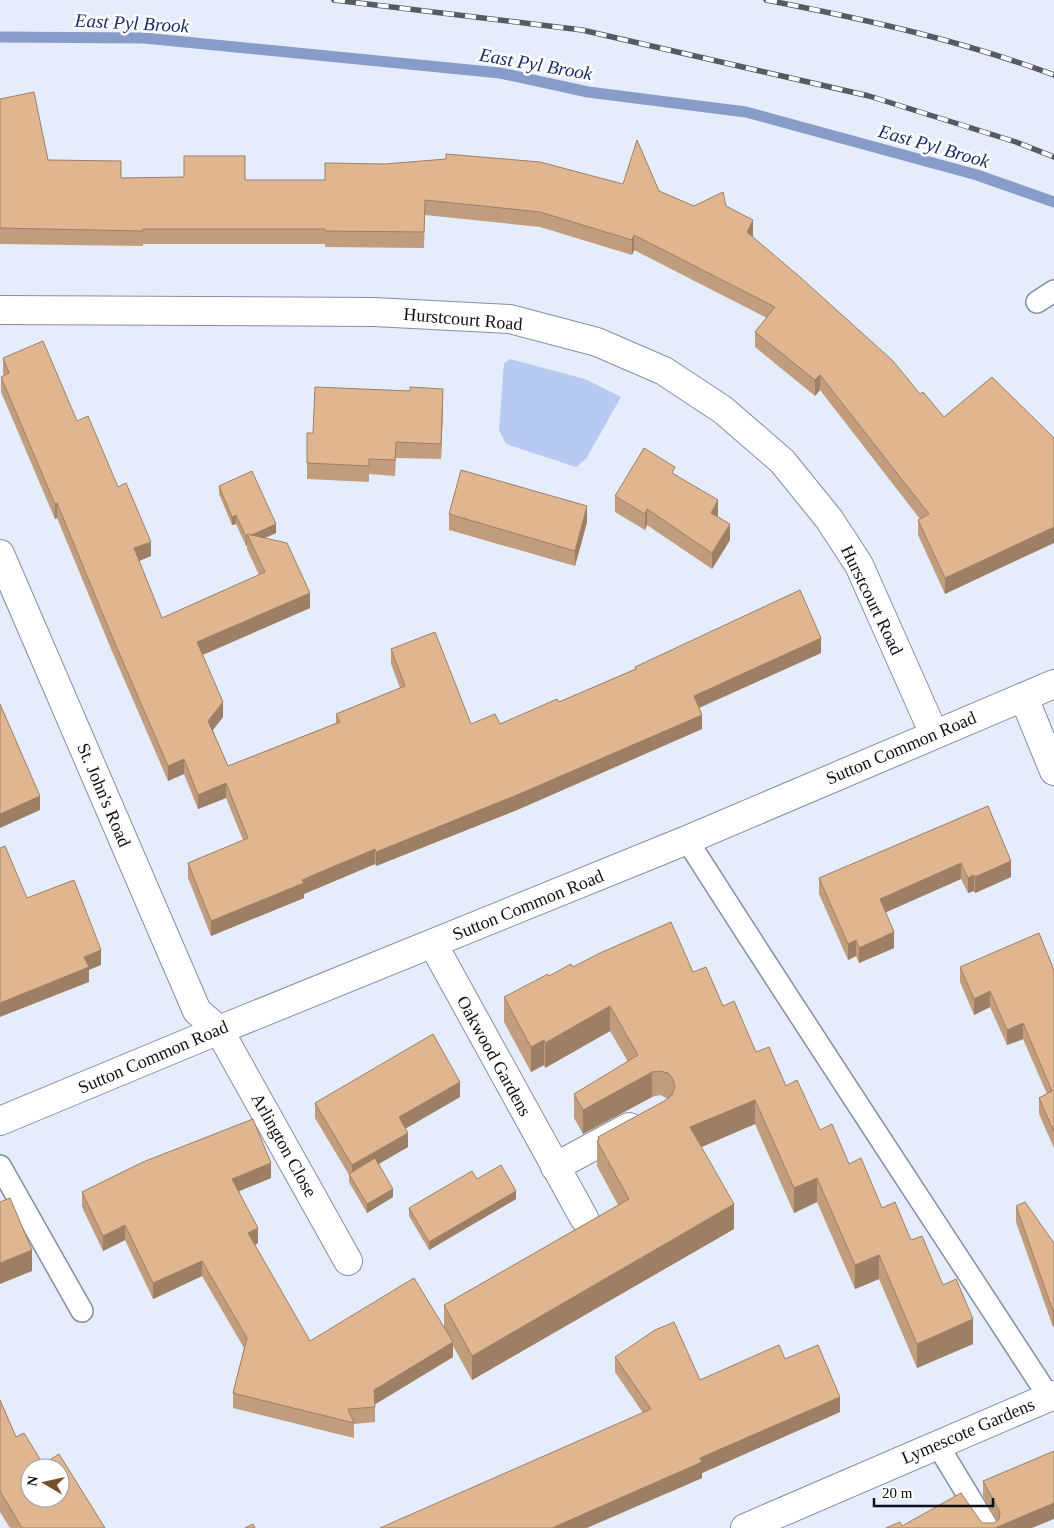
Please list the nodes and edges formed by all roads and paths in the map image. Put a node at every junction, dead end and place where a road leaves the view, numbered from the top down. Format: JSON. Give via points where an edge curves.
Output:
{"nodes":[{"id":1,"x":0,"y":310,"type":"edge"},
{"id":2,"x":0,"y":554,"type":"edge"},
{"id":3,"x":11,"y":609,"type":"edge"},
{"id":4,"x":1054,"y":684,"type":"edge"},
{"id":5,"x":1024,"y":698,"type":"junction"},
{"id":6,"x":934,"y":734,"type":"junction"},
{"id":7,"x":1054,"y":771,"type":"edge"},
{"id":8,"x":687,"y":840,"type":"junction"},
{"id":9,"x":433,"y":944,"type":"junction"},
{"id":10,"x":218,"y":1030,"type":"junction"},
{"id":11,"x":650,"y":1116,"type":"edge"},
{"id":12,"x":0,"y":1121,"type":"edge"},
{"id":13,"x":0,"y":1166,"type":"edge"},
{"id":14,"x":555,"y":1168,"type":"junction"},
{"id":15,"x":584,"y":1218,"type":"dead end"},
{"id":16,"x":348,"y":1261,"type":"dead end"},
{"id":17,"x":82,"y":1311,"type":"dead end"},
{"id":18,"x":1052,"y":1396,"type":"edge"},
{"id":19,"x":937,"y":1444,"type":"junction"},
{"id":20,"x":745,"y":1528,"type":"edge"},
{"id":21,"x":988,"y":1528,"type":"edge"}],
"edges":[{"from":1,"to":6,"type":"street","name":"Hurstcourt Road","via":[[374,312],[510,319],[597,342],[664,371],[723,410],[782,461],[829,519],[859,565]]},
{"from":2,"to":3,"type":"street","name":"St. John's Road"},
{"from":3,"to":10,"type":"street","name":"St. John's Road","via":[[198,1011]]},
{"from":4,"to":5,"type":"street","name":"Sutton Common Road"},
{"from":5,"to":6,"type":"street","name":"Sutton Common Road"},
{"from":5,"to":7,"type":"street"},
{"from":6,"to":8,"type":"street","name":"Sutton Common Road"},
{"from":8,"to":9,"type":"street","name":"Sutton Common Road"},
{"from":8,"to":18,"type":"lane","via":[[863,1115]]},
{"from":9,"to":10,"type":"street","name":"Sutton Common Road"},
{"from":9,"to":14,"type":"street","name":"Oakwood Gardens"},
{"from":10,"to":12,"type":"street","name":"Sutton Common Road"},
{"from":10,"to":16,"type":"street","name":"Arlington Close"},
{"from":11,"to":14,"type":"street"},
{"from":13,"to":17,"type":"lane"},
{"from":14,"to":15,"type":"street","name":"Oakwood Gardens"},
{"from":18,"to":19,"type":"street","name":"Lymescote Gardens"},
{"from":19,"to":20,"type":"street","name":"Lymescote Gardens"},
{"from":19,"to":21,"type":"lane"}]}
